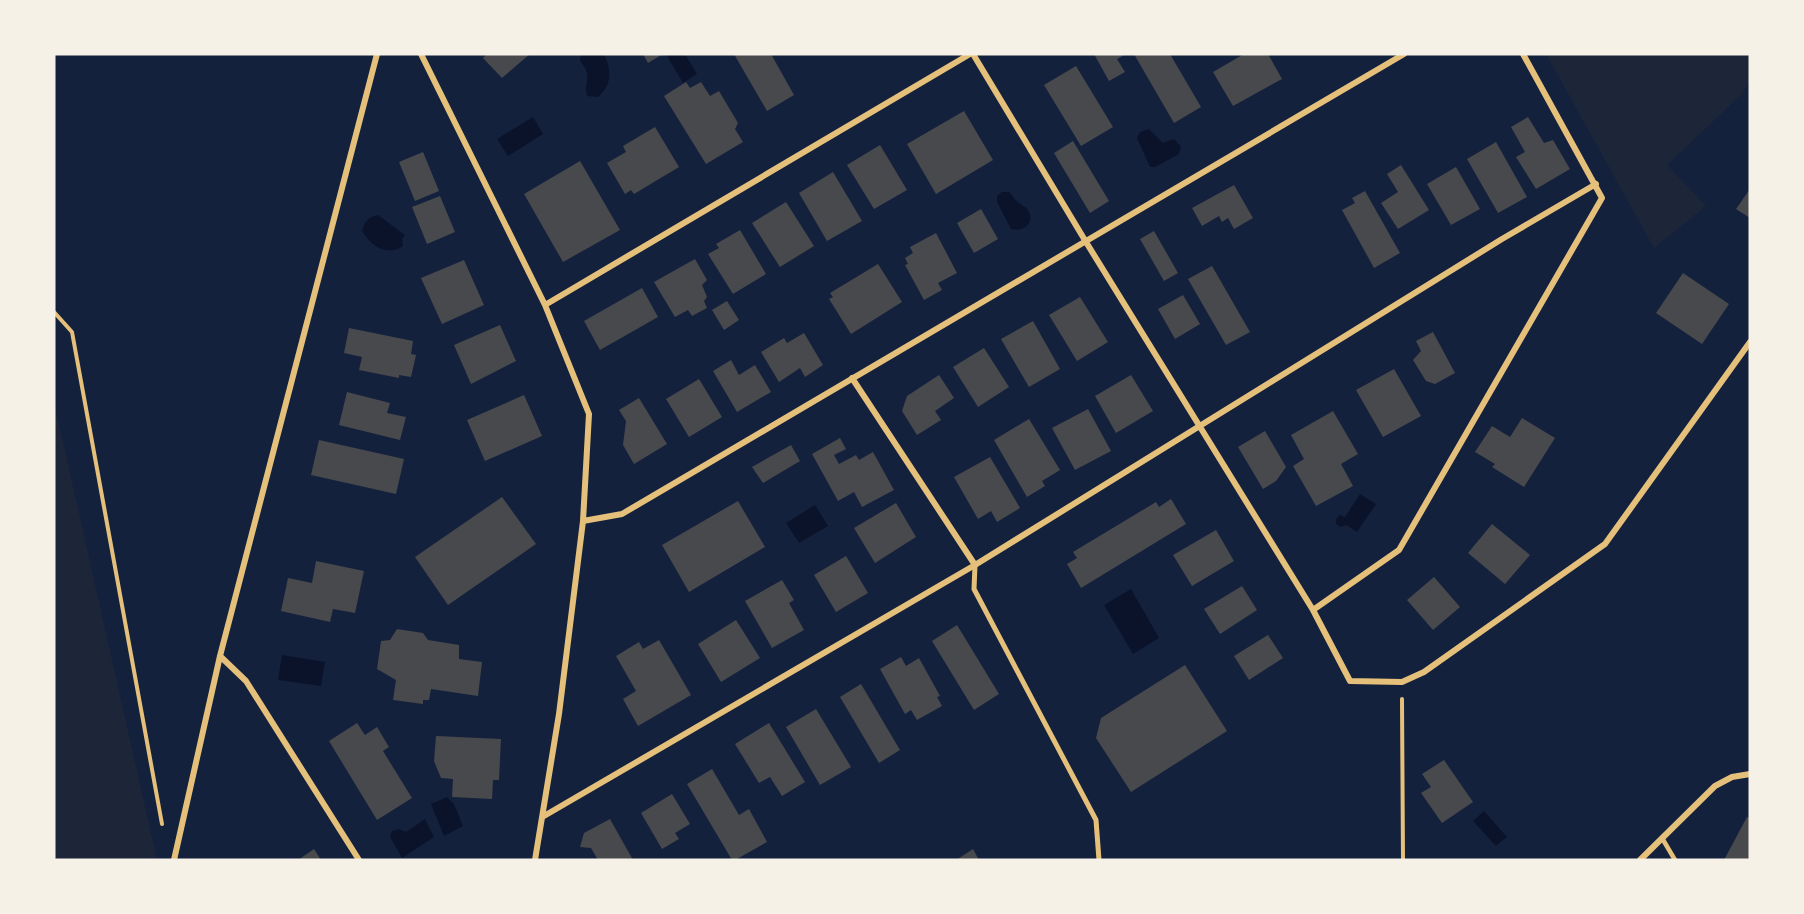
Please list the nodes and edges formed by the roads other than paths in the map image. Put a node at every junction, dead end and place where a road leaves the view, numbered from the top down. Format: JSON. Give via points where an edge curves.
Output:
{"nodes":[{"id":1,"x":377,"y":54,"type":"edge"},
{"id":2,"x":421,"y":54,"type":"edge"},
{"id":3,"x":971,"y":54,"type":"edge"},
{"id":4,"x":1404,"y":54,"type":"edge"},
{"id":5,"x":1523,"y":54,"type":"edge"},
{"id":6,"x":1596,"y":184,"type":"junction"},
{"id":7,"x":1086,"y":242,"type":"junction"},
{"id":8,"x":546,"y":305,"type":"junction"},
{"id":9,"x":1750,"y":342,"type":"edge"},
{"id":10,"x":852,"y":378,"type":"junction"},
{"id":11,"x":1200,"y":427,"type":"junction"},
{"id":12,"x":582,"y":520,"type":"junction"},
{"id":13,"x":975,"y":565,"type":"junction"},
{"id":14,"x":1313,"y":610,"type":"junction"},
{"id":15,"x":220,"y":656,"type":"junction"},
{"id":16,"x":1750,"y":774,"type":"edge"},
{"id":17,"x":544,"y":816,"type":"junction"},
{"id":18,"x":1662,"y":838,"type":"junction"},
{"id":19,"x":174,"y":860,"type":"edge"},
{"id":20,"x":359,"y":860,"type":"edge"},
{"id":21,"x":535,"y":860,"type":"edge"},
{"id":22,"x":1099,"y":860,"type":"edge"},
{"id":23,"x":1640,"y":860,"type":"edge"},
{"id":24,"x":1675,"y":860,"type":"edge"}],
"edges":[{"from":1,"to":15,"type":"street"},
{"from":2,"to":8,"type":"street"},
{"from":3,"to":7,"type":"street"},
{"from":3,"to":8,"type":"street"},
{"from":4,"to":7,"type":"street"},
{"from":5,"to":6,"type":"street"},
{"from":6,"to":11,"type":"street"},
{"from":6,"to":14,"type":"street","via":[[1602,198],[1399,550]]},
{"from":7,"to":10,"type":"street"},
{"from":7,"to":11,"type":"street"},
{"from":8,"to":12,"type":"street","via":[[589,414]]},
{"from":9,"to":14,"type":"street","via":[[1605,544],[1425,672],[1402,682],[1350,681]]},
{"from":10,"to":12,"type":"street","via":[[622,514]]},
{"from":10,"to":13,"type":"street"},
{"from":11,"to":13,"type":"street"},
{"from":11,"to":14,"type":"street"},
{"from":12,"to":17,"type":"street"},
{"from":13,"to":17,"type":"street"},
{"from":13,"to":22,"type":"street","via":[[975,589],[1096,820]]},
{"from":15,"to":19,"type":"street"},
{"from":15,"to":20,"type":"street","via":[[246,681]]},
{"from":16,"to":18,"type":"street","via":[[1714,786]]},
{"from":17,"to":21,"type":"street"},
{"from":18,"to":23,"type":"street"},
{"from":18,"to":24,"type":"lane"}]}
